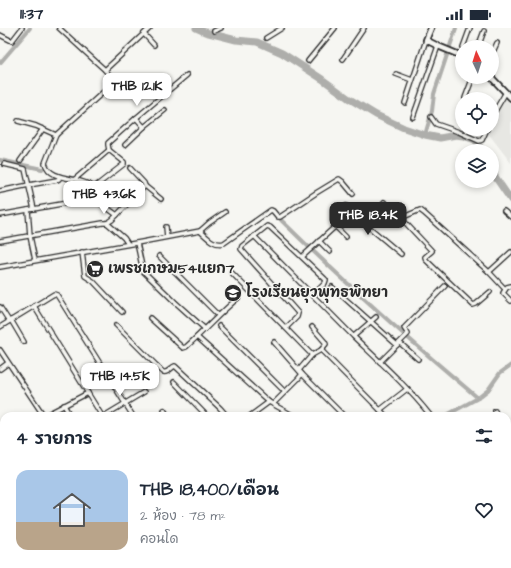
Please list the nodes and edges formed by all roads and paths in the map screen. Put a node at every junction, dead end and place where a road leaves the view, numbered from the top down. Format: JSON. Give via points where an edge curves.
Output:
{"nodes":[{"id":1,"x":22,"y":28,"type":"edge"},
{"id":2,"x":59,"y":28,"type":"edge"},
{"id":3,"x":150,"y":28,"type":"edge"},
{"id":4,"x":221,"y":28,"type":"edge"},
{"id":5,"x":282,"y":28,"type":"edge"},
{"id":6,"x":335,"y":28,"type":"edge"},
{"id":7,"x":364,"y":28,"type":"edge"},
{"id":8,"x":430,"y":28,"type":"edge"},
{"id":9,"x":470,"y":28,"type":"edge"},
{"id":10,"x":214,"y":31,"type":"dead end"},
{"id":11,"x":484,"y":32,"type":"dead end"},
{"id":12,"x":144,"y":34,"type":"junction"},
{"id":13,"x":0,"y":35,"type":"edge"},
{"id":14,"x":266,"y":38,"type":"dead end"},
{"id":15,"x":426,"y":40,"type":"junction"},
{"id":16,"x":466,"y":40,"type":"edge"},
{"id":17,"x":481,"y":40,"type":"edge"},
{"id":18,"x":154,"y":45,"type":"dead end"},
{"id":19,"x":438,"y":46,"type":"junction"},
{"id":20,"x":455,"y":53,"type":"edge"},
{"id":21,"x":343,"y":59,"type":"dead end"},
{"id":22,"x":308,"y":61,"type":"dead end"},
{"id":23,"x":105,"y":70,"type":"junction"},
{"id":24,"x":396,"y":74,"type":"dead end"},
{"id":25,"x":187,"y":76,"type":"dead end"},
{"id":26,"x":412,"y":80,"type":"junction"},
{"id":27,"x":498,"y":84,"type":"edge"},
{"id":28,"x":506,"y":92,"type":"junction"},
{"id":29,"x":511,"y":98,"type":"edge"},
{"id":30,"x":404,"y":103,"type":"dead end"},
{"id":31,"x":499,"y":104,"type":"edge"},
{"id":32,"x":165,"y":110,"type":"dead end"},
{"id":33,"x":413,"y":117,"type":"dead end"},
{"id":34,"x":431,"y":117,"type":"dead end"},
{"id":35,"x":136,"y":118,"type":"junction"},
{"id":36,"x":18,"y":121,"type":"dead end"},
{"id":37,"x":144,"y":127,"type":"junction"},
{"id":38,"x":43,"y":129,"type":"junction"},
{"id":39,"x":455,"y":131,"type":"edge"},
{"id":40,"x":56,"y":135,"type":"junction"},
{"id":41,"x":468,"y":136,"type":"edge"},
{"id":42,"x":484,"y":136,"type":"edge"},
{"id":43,"x":124,"y":145,"type":"dead end"},
{"id":44,"x":109,"y":150,"type":"junction"},
{"id":45,"x":20,"y":161,"type":"dead end"},
{"id":46,"x":4,"y":164,"type":"dead end"},
{"id":47,"x":130,"y":168,"type":"dead end"},
{"id":48,"x":59,"y":177,"type":"junction"},
{"id":49,"x":75,"y":179,"type":"junction"},
{"id":50,"x":29,"y":184,"type":"junction"},
{"id":51,"x":145,"y":186,"type":"junction"},
{"id":52,"x":92,"y":189,"type":"junction"},
{"id":53,"x":0,"y":190,"type":"edge"},
{"id":54,"x":353,"y":194,"type":"dead end"},
{"id":55,"x":161,"y":199,"type":"dead end"},
{"id":56,"x":99,"y":202,"type":"dead end"},
{"id":57,"x":384,"y":202,"type":"dead end"},
{"id":58,"x":346,"y":206,"type":"dead end"},
{"id":59,"x":34,"y":209,"type":"junction"},
{"id":60,"x":28,"y":210,"type":"junction"},
{"id":61,"x":504,"y":211,"type":"dead end"},
{"id":62,"x":225,"y":212,"type":"dead end"},
{"id":63,"x":351,"y":212,"type":"junction"},
{"id":64,"x":0,"y":215,"type":"edge"},
{"id":65,"x":118,"y":215,"type":"junction"},
{"id":66,"x":511,"y":217,"type":"edge"},
{"id":67,"x":401,"y":218,"type":"junction"},
{"id":68,"x":107,"y":223,"type":"junction"},
{"id":69,"x":166,"y":226,"type":"dead end"},
{"id":70,"x":335,"y":226,"type":"junction"},
{"id":71,"x":200,"y":231,"type":"junction"},
{"id":72,"x":30,"y":236,"type":"junction"},
{"id":73,"x":254,"y":236,"type":"junction"},
{"id":74,"x":167,"y":237,"type":"junction"},
{"id":75,"x":346,"y":237,"type":"dead end"},
{"id":76,"x":319,"y":240,"type":"junction"},
{"id":77,"x":0,"y":241,"type":"edge"},
{"id":78,"x":137,"y":243,"type":"junction"},
{"id":79,"x":128,"y":244,"type":"junction"},
{"id":80,"x":82,"y":252,"type":"junction"},
{"id":81,"x":330,"y":252,"type":"dead end"},
{"id":82,"x":511,"y":252,"type":"edge"},
{"id":83,"x":401,"y":254,"type":"dead end"},
{"id":84,"x":160,"y":256,"type":"dead end"},
{"id":85,"x":302,"y":257,"type":"junction"},
{"id":86,"x":35,"y":260,"type":"junction"},
{"id":87,"x":0,"y":266,"type":"edge"},
{"id":88,"x":231,"y":272,"type":"dead end"},
{"id":89,"x":489,"y":272,"type":"junction"},
{"id":90,"x":85,"y":276,"type":"junction"},
{"id":91,"x":78,"y":277,"type":"dead end"},
{"id":92,"x":445,"y":286,"type":"dead end"},
{"id":93,"x":511,"y":286,"type":"edge"},
{"id":94,"x":332,"y":287,"type":"dead end"},
{"id":95,"x":505,"y":289,"type":"junction"},
{"id":96,"x":490,"y":292,"type":"dead end"},
{"id":97,"x":313,"y":295,"type":"junction"},
{"id":98,"x":238,"y":298,"type":"dead end"},
{"id":99,"x":511,"y":301,"type":"edge"},
{"id":100,"x":34,"y":306,"type":"junction"},
{"id":101,"x":0,"y":307,"type":"edge"},
{"id":102,"x":122,"y":312,"type":"dead end"},
{"id":103,"x":218,"y":315,"type":"junction"},
{"id":104,"x":376,"y":317,"type":"dead end"},
{"id":105,"x":150,"y":318,"type":"dead end"},
{"id":106,"x":10,"y":321,"type":"junction"},
{"id":107,"x":370,"y":322,"type":"junction"},
{"id":108,"x":116,"y":325,"type":"dead end"},
{"id":109,"x":219,"y":326,"type":"dead end"},
{"id":110,"x":0,"y":327,"type":"edge"},
{"id":111,"x":312,"y":327,"type":"dead end"},
{"id":112,"x":286,"y":328,"type":"junction"},
{"id":113,"x":204,"y":329,"type":"junction"},
{"id":114,"x":354,"y":336,"type":"junction"},
{"id":115,"x":197,"y":337,"type":"junction"},
{"id":116,"x":24,"y":342,"type":"dead end"},
{"id":117,"x":274,"y":342,"type":"dead end"},
{"id":118,"x":399,"y":344,"type":"junction"},
{"id":119,"x":0,"y":350,"type":"edge"},
{"id":120,"x":322,"y":350,"type":"junction"},
{"id":121,"x":312,"y":355,"type":"junction"},
{"id":122,"x":418,"y":359,"type":"dead end"},
{"id":123,"x":380,"y":362,"type":"junction"},
{"id":124,"x":8,"y":363,"type":"junction"},
{"id":125,"x":0,"y":368,"type":"edge"},
{"id":126,"x":299,"y":370,"type":"junction"},
{"id":127,"x":302,"y":374,"type":"junction"},
{"id":128,"x":174,"y":382,"type":"dead end"},
{"id":129,"x":407,"y":389,"type":"junction"},
{"id":130,"x":144,"y":392,"type":"dead end"},
{"id":131,"x":285,"y":392,"type":"junction"},
{"id":132,"x":88,"y":393,"type":"junction"},
{"id":133,"x":269,"y":402,"type":"junction"},
{"id":134,"x":125,"y":403,"type":"junction"},
{"id":135,"x":273,"y":404,"type":"junction"},
{"id":136,"x":64,"y":405,"type":"junction"},
{"id":137,"x":380,"y":410,"type":"joint"},
{"id":138,"x":41,"y":412,"type":"edge"},
{"id":139,"x":51,"y":412,"type":"edge"},
{"id":140,"x":68,"y":412,"type":"edge"},
{"id":141,"x":100,"y":412,"type":"edge"},
{"id":142,"x":110,"y":412,"type":"edge"},
{"id":143,"x":131,"y":412,"type":"edge"},
{"id":144,"x":203,"y":412,"type":"edge"},
{"id":145,"x":224,"y":412,"type":"edge"},
{"id":146,"x":257,"y":412,"type":"edge"},
{"id":147,"x":287,"y":412,"type":"edge"},
{"id":148,"x":340,"y":412,"type":"edge"},
{"id":149,"x":428,"y":412,"type":"edge"}],
"edges":[{"from":1,"to":13,"type":"street","via":[[12,41]]},
{"from":2,"to":23,"type":"street"},
{"from":3,"to":12,"type":"street"},
{"from":4,"to":10,"type":"street"},
{"from":5,"to":14,"type":"street"},
{"from":6,"to":22,"type":"street"},
{"from":7,"to":21,"type":"street"},
{"from":8,"to":15,"type":"street"},
{"from":9,"to":16,"type":"street"},
{"from":11,"to":17,"type":"street"},
{"from":12,"to":18,"type":"street"},
{"from":12,"to":23,"type":"street"},
{"from":15,"to":19,"type":"street"},
{"from":15,"to":26,"type":"street"},
{"from":19,"to":20,"type":"street"},
{"from":19,"to":33,"type":"street"},
{"from":23,"to":40,"type":"street","via":[[112,78],[112,84]]},
{"from":24,"to":26,"type":"street"},
{"from":25,"to":35,"type":"street"},
{"from":26,"to":30,"type":"street"},
{"from":27,"to":28,"type":"street"},
{"from":28,"to":29,"type":"street"},
{"from":28,"to":31,"type":"street"},
{"from":32,"to":37,"type":"street"},
{"from":34,"to":39,"type":"street","via":[[436,124]]},
{"from":35,"to":37,"type":"street"},
{"from":35,"to":44,"type":"street","via":[[108,143]]},
{"from":36,"to":38,"type":"street"},
{"from":37,"to":43,"type":"street"},
{"from":38,"to":40,"type":"street"},
{"from":38,"to":45,"type":"street"},
{"from":40,"to":48,"type":"street","via":[[45,162]]},
{"from":41,"to":42,"type":"street","via":[[479,141]]},
{"from":44,"to":49,"type":"street"},
{"from":44,"to":52,"type":"street","via":[[124,164]]},
{"from":46,"to":50,"type":"street","via":[[25,169]]},
{"from":47,"to":51,"type":"street"},
{"from":48,"to":49,"type":"street"},
{"from":48,"to":50,"type":"street","via":[[57,180]]},
{"from":49,"to":52,"type":"street","via":[[90,184]]},
{"from":50,"to":53,"type":"street"},
{"from":50,"to":59,"type":"street"},
{"from":51,"to":55,"type":"street"},
{"from":51,"to":65,"type":"street"},
{"from":52,"to":59,"type":"street","via":[[92,194],[87,199]]},
{"from":54,"to":71,"type":"street","via":[[339,179],[280,217],[271,210],[219,245]]},
{"from":56,"to":65,"type":"street"},
{"from":57,"to":67,"type":"street"},
{"from":58,"to":63,"type":"street"},
{"from":59,"to":60,"type":"street"},
{"from":60,"to":64,"type":"street"},
{"from":60,"to":72,"type":"street"},
{"from":61,"to":66,"type":"street"},
{"from":62,"to":71,"type":"street"},
{"from":63,"to":70,"type":"street"},
{"from":63,"to":83,"type":"street"},
{"from":65,"to":68,"type":"street"},
{"from":67,"to":89,"type":"street","via":[[420,210],[424,212]]},
{"from":67,"to":96,"type":"street","via":[[432,251],[425,257],[426,260],[473,305]]},
{"from":68,"to":72,"type":"street"},
{"from":68,"to":79,"type":"street"},
{"from":69,"to":74,"type":"street"},
{"from":70,"to":75,"type":"street"},
{"from":70,"to":76,"type":"street"},
{"from":71,"to":74,"type":"street"},
{"from":72,"to":77,"type":"street"},
{"from":72,"to":86,"type":"street"},
{"from":73,"to":85,"type":"street","via":[[269,226]]},
{"from":73,"to":97,"type":"street"},
{"from":73,"to":112,"type":"street","via":[[241,249],[298,313]]},
{"from":74,"to":78,"type":"street"},
{"from":76,"to":81,"type":"street"},
{"from":76,"to":85,"type":"street"},
{"from":78,"to":79,"type":"street"},
{"from":78,"to":113,"type":"street","via":[[144,271]]},
{"from":79,"to":80,"type":"street"},
{"from":80,"to":86,"type":"street"},
{"from":80,"to":90,"type":"street"},
{"from":82,"to":89,"type":"street"},
{"from":84,"to":103,"type":"street"},
{"from":85,"to":97,"type":"street","via":[[326,280]]},
{"from":86,"to":87,"type":"street"},
{"from":88,"to":112,"type":"street"},
{"from":89,"to":95,"type":"street"},
{"from":90,"to":91,"type":"street"},
{"from":90,"to":102,"type":"street"},
{"from":92,"to":118,"type":"street","via":[[404,328],[408,333]]},
{"from":93,"to":95,"type":"street"},
{"from":94,"to":107,"type":"street"},
{"from":95,"to":99,"type":"street","via":[[504,294]]},
{"from":97,"to":114,"type":"street"},
{"from":98,"to":103,"type":"street"},
{"from":100,"to":106,"type":"street"},
{"from":100,"to":132,"type":"street"},
{"from":100,"to":134,"type":"street","via":[[54,294],[57,295]]},
{"from":101,"to":106,"type":"street"},
{"from":103,"to":113,"type":"street"},
{"from":104,"to":107,"type":"street"},
{"from":105,"to":115,"type":"street","via":[[183,348]]},
{"from":106,"to":110,"type":"street"},
{"from":106,"to":116,"type":"street"},
{"from":107,"to":114,"type":"street"},
{"from":107,"to":118,"type":"street"},
{"from":108,"to":145,"type":"street","via":[[163,372],[175,366]]},
{"from":109,"to":131,"type":"street"},
{"from":111,"to":120,"type":"street","via":[[326,343]]},
{"from":112,"to":121,"type":"street"},
{"from":113,"to":115,"type":"street"},
{"from":114,"to":123,"type":"street"},
{"from":115,"to":133,"type":"street"},
{"from":117,"to":126,"type":"street"},
{"from":118,"to":122,"type":"street"},
{"from":118,"to":123,"type":"street"},
{"from":119,"to":124,"type":"street"},
{"from":120,"to":121,"type":"street"},
{"from":120,"to":137,"type":"street"},
{"from":121,"to":126,"type":"street"},
{"from":123,"to":129,"type":"street"},
{"from":124,"to":125,"type":"street"},
{"from":124,"to":138,"type":"street"},
{"from":126,"to":127,"type":"street"},
{"from":127,"to":131,"type":"street"},
{"from":127,"to":148,"type":"street"},
{"from":128,"to":144,"type":"street"},
{"from":129,"to":137,"type":"street"},
{"from":129,"to":149,"type":"street"},
{"from":130,"to":134,"type":"street"},
{"from":131,"to":135,"type":"street"},
{"from":132,"to":136,"type":"street"},
{"from":132,"to":141,"type":"street"},
{"from":133,"to":135,"type":"street"},
{"from":133,"to":146,"type":"street"},
{"from":134,"to":142,"type":"street"},
{"from":134,"to":143,"type":"street"},
{"from":135,"to":147,"type":"street"},
{"from":136,"to":139,"type":"street"},
{"from":136,"to":140,"type":"street"}]}
